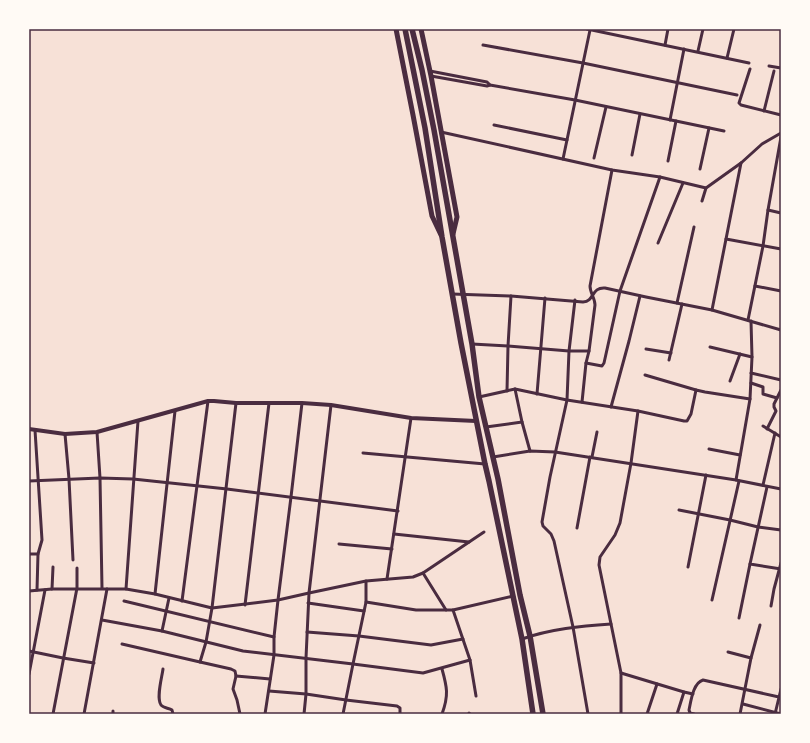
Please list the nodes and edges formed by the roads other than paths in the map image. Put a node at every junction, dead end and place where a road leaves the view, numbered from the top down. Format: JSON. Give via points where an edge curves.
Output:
{"nodes":[{"id":1,"x":396,"y":29,"type":"edge"},
{"id":2,"x":405,"y":29,"type":"edge"},
{"id":3,"x":412,"y":29,"type":"edge"},
{"id":4,"x":421,"y":29,"type":"edge"},
{"id":5,"x":588,"y":29,"type":"edge"},
{"id":6,"x":668,"y":29,"type":"edge"},
{"id":7,"x":703,"y":29,"type":"edge"},
{"id":8,"x":734,"y":29,"type":"edge"},
{"id":9,"x":483,"y":45,"type":"dead end"},
{"id":10,"x":665,"y":45,"type":"junction"},
{"id":11,"x":684,"y":49,"type":"junction"},
{"id":12,"x":698,"y":51,"type":"junction"},
{"id":13,"x":727,"y":58,"type":"junction"},
{"id":14,"x":749,"y":63,"type":"dead end"},
{"id":15,"x":583,"y":64,"type":"junction"},
{"id":16,"x":769,"y":66,"type":"dead end"},
{"id":17,"x":750,"y":68,"type":"dead end"},
{"id":18,"x":781,"y":68,"type":"edge"},
{"id":19,"x":774,"y":71,"type":"dead end"},
{"id":20,"x":430,"y":73,"type":"junction"},
{"id":21,"x":677,"y":83,"type":"junction"},
{"id":22,"x":737,"y":95,"type":"dead end"},
{"id":23,"x":575,"y":100,"type":"junction"},
{"id":24,"x":606,"y":107,"type":"junction"},
{"id":25,"x":764,"y":111,"type":"junction"},
{"id":26,"x":640,"y":114,"type":"junction"},
{"id":27,"x":781,"y":114,"type":"edge"},
{"id":28,"x":670,"y":120,"type":"junction"},
{"id":29,"x":676,"y":121,"type":"junction"},
{"id":30,"x":494,"y":125,"type":"dead end"},
{"id":31,"x":709,"y":128,"type":"junction"},
{"id":32,"x":724,"y":131,"type":"dead end"},
{"id":33,"x":442,"y":132,"type":"junction"},
{"id":34,"x":781,"y":134,"type":"edge"},
{"id":35,"x":781,"y":137,"type":"edge"},
{"id":36,"x":567,"y":140,"type":"junction"},
{"id":37,"x":632,"y":155,"type":"dead end"},
{"id":38,"x":594,"y":158,"type":"dead end"},
{"id":39,"x":563,"y":159,"type":"junction"},
{"id":40,"x":668,"y":160,"type":"dead end"},
{"id":41,"x":741,"y":163,"type":"junction"},
{"id":42,"x":700,"y":169,"type":"dead end"},
{"id":43,"x":612,"y":170,"type":"junction"},
{"id":44,"x":660,"y":177,"type":"junction"},
{"id":45,"x":684,"y":183,"type":"junction"},
{"id":46,"x":706,"y":188,"type":"junction"},
{"id":47,"x":702,"y":201,"type":"dead end"},
{"id":48,"x":768,"y":210,"type":"junction"},
{"id":49,"x":781,"y":213,"type":"edge"},
{"id":50,"x":694,"y":227,"type":"dead end"},
{"id":51,"x":452,"y":235,"type":"junction"},
{"id":52,"x":442,"y":237,"type":"junction"},
{"id":53,"x":726,"y":239,"type":"junction"},
{"id":54,"x":658,"y":243,"type":"dead end"},
{"id":55,"x":763,"y":246,"type":"junction"},
{"id":56,"x":781,"y":249,"type":"edge"},
{"id":57,"x":755,"y":286,"type":"junction"},
{"id":58,"x":620,"y":291,"type":"junction"},
{"id":59,"x":781,"y":291,"type":"edge"},
{"id":60,"x":452,"y":294,"type":"junction"},
{"id":61,"x":463,"y":294,"type":"junction"},
{"id":62,"x":592,"y":295,"type":"junction"},
{"id":63,"x":511,"y":296,"type":"junction"},
{"id":64,"x":640,"y":296,"type":"junction"},
{"id":65,"x":545,"y":298,"type":"junction"},
{"id":66,"x":575,"y":300,"type":"junction"},
{"id":67,"x":677,"y":303,"type":"junction"},
{"id":68,"x":682,"y":304,"type":"junction"},
{"id":69,"x":712,"y":310,"type":"junction"},
{"id":70,"x":750,"y":320,"type":"junction"},
{"id":71,"x":781,"y":330,"type":"edge"},
{"id":72,"x":472,"y":344,"type":"junction"},
{"id":73,"x":508,"y":346,"type":"junction"},
{"id":74,"x":541,"y":348,"type":"junction"},
{"id":75,"x":710,"y":348,"type":"dead end"},
{"id":76,"x":646,"y":349,"type":"dead end"},
{"id":77,"x":569,"y":351,"type":"junction"},
{"id":78,"x":589,"y":351,"type":"junction"},
{"id":79,"x":671,"y":353,"type":"junction"},
{"id":80,"x":740,"y":354,"type":"junction"},
{"id":81,"x":752,"y":357,"type":"junction"},
{"id":82,"x":669,"y":360,"type":"dead end"},
{"id":83,"x":586,"y":363,"type":"junction"},
{"id":84,"x":752,"y":373,"type":"junction"},
{"id":85,"x":645,"y":375,"type":"dead end"},
{"id":86,"x":781,"y":380,"type":"edge"},
{"id":87,"x":730,"y":381,"type":"dead end"},
{"id":88,"x":751,"y":383,"type":"junction"},
{"id":89,"x":515,"y":389,"type":"junction"},
{"id":90,"x":696,"y":390,"type":"junction"},
{"id":91,"x":781,"y":390,"type":"edge"},
{"id":92,"x":507,"y":391,"type":"junction"},
{"id":93,"x":537,"y":394,"type":"junction"},
{"id":94,"x":479,"y":397,"type":"junction"},
{"id":95,"x":777,"y":398,"type":"junction"},
{"id":96,"x":750,"y":399,"type":"junction"},
{"id":97,"x":567,"y":400,"type":"junction"},
{"id":98,"x":208,"y":401,"type":"junction"},
{"id":99,"x":582,"y":402,"type":"junction"},
{"id":100,"x":236,"y":403,"type":"junction"},
{"id":101,"x":269,"y":403,"type":"junction"},
{"id":102,"x":302,"y":403,"type":"junction"},
{"id":103,"x":331,"y":405,"type":"junction"},
{"id":104,"x":611,"y":407,"type":"junction"},
{"id":105,"x":175,"y":410,"type":"junction"},
{"id":106,"x":638,"y":411,"type":"junction"},
{"id":107,"x":411,"y":418,"type":"junction"},
{"id":108,"x":138,"y":421,"type":"junction"},
{"id":109,"x":476,"y":421,"type":"junction"},
{"id":110,"x":522,"y":422,"type":"junction"},
{"id":111,"x":763,"y":426,"type":"dead end"},
{"id":112,"x":486,"y":427,"type":"junction"},
{"id":113,"x":29,"y":429,"type":"edge"},
{"id":114,"x":767,"y":429,"type":"junction"},
{"id":115,"x":35,"y":430,"type":"junction"},
{"id":116,"x":97,"y":432,"type":"junction"},
{"id":117,"x":597,"y":432,"type":"dead end"},
{"id":118,"x":775,"y":433,"type":"junction"},
{"id":119,"x":65,"y":434,"type":"junction"},
{"id":120,"x":781,"y":437,"type":"edge"},
{"id":121,"x":709,"y":449,"type":"dead end"},
{"id":122,"x":530,"y":451,"type":"junction"},
{"id":123,"x":555,"y":452,"type":"junction"},
{"id":124,"x":363,"y":453,"type":"dead end"},
{"id":125,"x":740,"y":455,"type":"junction"},
{"id":126,"x":493,"y":457,"type":"junction"},
{"id":127,"x":591,"y":457,"type":"junction"},
{"id":128,"x":406,"y":458,"type":"junction"},
{"id":129,"x":630,"y":463,"type":"junction"},
{"id":130,"x":485,"y":464,"type":"junction"},
{"id":131,"x":706,"y":475,"type":"junction"},
{"id":132,"x":100,"y":478,"type":"junction"},
{"id":133,"x":69,"y":479,"type":"junction"},
{"id":134,"x":134,"y":479,"type":"junction"},
{"id":135,"x":38,"y":480,"type":"junction"},
{"id":136,"x":737,"y":480,"type":"junction"},
{"id":137,"x":29,"y":481,"type":"edge"},
{"id":138,"x":167,"y":482,"type":"junction"},
{"id":139,"x":196,"y":485,"type":"junction"},
{"id":140,"x":762,"y":485,"type":"junction"},
{"id":141,"x":767,"y":486,"type":"junction"},
{"id":142,"x":227,"y":489,"type":"junction"},
{"id":143,"x":781,"y":489,"type":"edge"},
{"id":144,"x":258,"y":492,"type":"junction"},
{"id":145,"x":291,"y":497,"type":"junction"},
{"id":146,"x":320,"y":500,"type":"junction"},
{"id":147,"x":679,"y":510,"type":"dead end"},
{"id":148,"x":398,"y":511,"type":"junction"},
{"id":149,"x":699,"y":514,"type":"junction"},
{"id":150,"x":730,"y":520,"type":"junction"},
{"id":151,"x":758,"y":527,"type":"junction"},
{"id":152,"x":577,"y":528,"type":"dead end"},
{"id":153,"x":781,"y":530,"type":"edge"},
{"id":154,"x":484,"y":532,"type":"dead end"},
{"id":155,"x":394,"y":534,"type":"junction"},
{"id":156,"x":469,"y":542,"type":"junction"},
{"id":157,"x":339,"y":544,"type":"dead end"},
{"id":158,"x":392,"y":549,"type":"junction"},
{"id":159,"x":29,"y":554,"type":"edge"},
{"id":160,"x":38,"y":554,"type":"junction"},
{"id":161,"x":73,"y":560,"type":"dead end"},
{"id":162,"x":781,"y":563,"type":"edge"},
{"id":163,"x":750,"y":564,"type":"junction"},
{"id":164,"x":54,"y":567,"type":"dead end"},
{"id":165,"x":688,"y":567,"type":"dead end"},
{"id":166,"x":77,"y":568,"type":"dead end"},
{"id":167,"x":780,"y":569,"type":"edge"},
{"id":168,"x":423,"y":573,"type":"junction"},
{"id":169,"x":387,"y":579,"type":"junction"},
{"id":170,"x":366,"y":581,"type":"junction"},
{"id":171,"x":77,"y":588,"type":"junction"},
{"id":172,"x":102,"y":588,"type":"junction"},
{"id":173,"x":52,"y":589,"type":"junction"},
{"id":174,"x":107,"y":589,"type":"junction"},
{"id":175,"x":126,"y":589,"type":"junction"},
{"id":176,"x":37,"y":590,"type":"junction"},
{"id":177,"x":45,"y":590,"type":"junction"},
{"id":178,"x":29,"y":591,"type":"edge"},
{"id":179,"x":309,"y":593,"type":"junction"},
{"id":180,"x":155,"y":594,"type":"junction"},
{"id":181,"x":513,"y":596,"type":"junction"},
{"id":182,"x":169,"y":598,"type":"junction"},
{"id":183,"x":278,"y":600,"type":"junction"},
{"id":184,"x":712,"y":600,"type":"dead end"},
{"id":185,"x":124,"y":601,"type":"dead end"},
{"id":186,"x":182,"y":601,"type":"junction"},
{"id":187,"x":366,"y":602,"type":"junction"},
{"id":188,"x":308,"y":603,"type":"junction"},
{"id":189,"x":245,"y":605,"type":"junction"},
{"id":190,"x":771,"y":606,"type":"dead end"},
{"id":191,"x":212,"y":608,"type":"junction"},
{"id":192,"x":446,"y":610,"type":"junction"},
{"id":193,"x":453,"y":610,"type":"junction"},
{"id":194,"x":166,"y":611,"type":"junction"},
{"id":195,"x":364,"y":611,"type":"junction"},
{"id":196,"x":739,"y":618,"type":"dead end"},
{"id":197,"x":102,"y":620,"type":"junction"},
{"id":198,"x":210,"y":621,"type":"junction"},
{"id":199,"x":610,"y":624,"type":"junction"},
{"id":200,"x":760,"y":625,"type":"dead end"},
{"id":201,"x":573,"y":627,"type":"junction"},
{"id":202,"x":162,"y":631,"type":"junction"},
{"id":203,"x":307,"y":632,"type":"junction"},
{"id":204,"x":359,"y":636,"type":"junction"},
{"id":205,"x":530,"y":636,"type":"junction"},
{"id":206,"x":274,"y":637,"type":"junction"},
{"id":207,"x":463,"y":639,"type":"junction"},
{"id":208,"x":522,"y":639,"type":"junction"},
{"id":209,"x":206,"y":642,"type":"junction"},
{"id":210,"x":122,"y":644,"type":"dead end"},
{"id":211,"x":31,"y":651,"type":"edge"},
{"id":212,"x":728,"y":652,"type":"dead end"},
{"id":213,"x":274,"y":655,"type":"junction"},
{"id":214,"x":63,"y":658,"type":"junction"},
{"id":215,"x":306,"y":658,"type":"junction"},
{"id":216,"x":751,"y":658,"type":"junction"},
{"id":217,"x":470,"y":660,"type":"junction"},
{"id":218,"x":200,"y":662,"type":"junction"},
{"id":219,"x":94,"y":663,"type":"junction"},
{"id":220,"x":353,"y":664,"type":"junction"},
{"id":221,"x":163,"y":669,"type":"dead end"},
{"id":222,"x":442,"y":669,"type":"junction"},
{"id":223,"x":621,"y":673,"type":"junction"},
{"id":224,"x":29,"y":674,"type":"edge"},
{"id":225,"x":236,"y":676,"type":"junction"},
{"id":226,"x":270,"y":679,"type":"junction"},
{"id":227,"x":657,"y":684,"type":"junction"},
{"id":228,"x":781,"y":688,"type":"edge"},
{"id":229,"x":745,"y":690,"type":"junction"},
{"id":230,"x":269,"y":691,"type":"junction"},
{"id":231,"x":684,"y":692,"type":"junction"},
{"id":232,"x":306,"y":694,"type":"junction"},
{"id":233,"x":693,"y":694,"type":"junction"},
{"id":234,"x":476,"y":696,"type":"dead end"},
{"id":235,"x":779,"y":697,"type":"junction"},
{"id":236,"x":346,"y":700,"type":"junction"},
{"id":237,"x":743,"y":704,"type":"junction"},
{"id":238,"x":775,"y":713,"type":"edge"},
{"id":239,"x":53,"y":714,"type":"edge"},
{"id":240,"x":84,"y":714,"type":"edge"},
{"id":241,"x":173,"y":714,"type":"edge"},
{"id":242,"x":240,"y":714,"type":"edge"},
{"id":243,"x":265,"y":714,"type":"edge"},
{"id":244,"x":304,"y":714,"type":"edge"},
{"id":245,"x":343,"y":714,"type":"edge"},
{"id":246,"x":400,"y":714,"type":"edge"},
{"id":247,"x":442,"y":714,"type":"edge"},
{"id":248,"x":533,"y":714,"type":"edge"},
{"id":249,"x":543,"y":714,"type":"edge"},
{"id":250,"x":588,"y":714,"type":"edge"},
{"id":251,"x":620,"y":714,"type":"edge"},
{"id":252,"x":646,"y":714,"type":"edge"},
{"id":253,"x":677,"y":714,"type":"edge"},
{"id":254,"x":694,"y":714,"type":"edge"},
{"id":255,"x":740,"y":714,"type":"edge"},
{"id":256,"x":781,"y":714,"type":"edge"}],
"edges":[{"from":1,"to":52,"type":"main road","via":[[432,216]]},
{"from":2,"to":52,"type":"highway","via":[[425,128]]},
{"from":3,"to":51,"type":"highway","via":[[434,130]]},
{"from":4,"to":20,"type":"main road"},
{"from":5,"to":10,"type":"street"},
{"from":5,"to":15,"type":"street"},
{"from":6,"to":10,"type":"street"},
{"from":7,"to":12,"type":"street"},
{"from":8,"to":13,"type":"street"},
{"from":9,"to":15,"type":"street"},
{"from":10,"to":11,"type":"street"},
{"from":11,"to":12,"type":"street"},
{"from":11,"to":21,"type":"street"},
{"from":12,"to":13,"type":"street"},
{"from":13,"to":14,"type":"street"},
{"from":15,"to":21,"type":"street"},
{"from":15,"to":23,"type":"street"},
{"from":16,"to":18,"type":"street"},
{"from":17,"to":25,"type":"street","via":[[739,103]]},
{"from":19,"to":25,"type":"street"},
{"from":20,"to":23,"type":"street"},
{"from":20,"to":33,"type":"main road"},
{"from":21,"to":22,"type":"street"},
{"from":21,"to":28,"type":"street"},
{"from":23,"to":24,"type":"street"},
{"from":23,"to":36,"type":"street"},
{"from":24,"to":26,"type":"street"},
{"from":24,"to":38,"type":"street"},
{"from":25,"to":27,"type":"street"},
{"from":26,"to":28,"type":"street"},
{"from":26,"to":37,"type":"street"},
{"from":28,"to":29,"type":"street"},
{"from":29,"to":31,"type":"street"},
{"from":29,"to":40,"type":"street"},
{"from":30,"to":36,"type":"street"},
{"from":31,"to":32,"type":"street"},
{"from":31,"to":42,"type":"street"},
{"from":33,"to":39,"type":"street"},
{"from":33,"to":51,"type":"main road","via":[[458,217]]},
{"from":34,"to":41,"type":"street","via":[[762,144]]},
{"from":35,"to":48,"type":"street"},
{"from":36,"to":39,"type":"street"},
{"from":39,"to":43,"type":"street"},
{"from":41,"to":46,"type":"street"},
{"from":41,"to":53,"type":"street"},
{"from":43,"to":44,"type":"street"},
{"from":43,"to":62,"type":"street","via":[[590,286]]},
{"from":44,"to":45,"type":"street"},
{"from":44,"to":58,"type":"street"},
{"from":45,"to":46,"type":"street"},
{"from":45,"to":54,"type":"street"},
{"from":46,"to":47,"type":"street"},
{"from":48,"to":49,"type":"street"},
{"from":48,"to":55,"type":"street"},
{"from":50,"to":67,"type":"street"},
{"from":51,"to":61,"type":"highway"},
{"from":52,"to":60,"type":"highway"},
{"from":53,"to":55,"type":"street"},
{"from":53,"to":69,"type":"street"},
{"from":55,"to":56,"type":"street"},
{"from":55,"to":57,"type":"street"},
{"from":57,"to":59,"type":"street"},
{"from":57,"to":70,"type":"street"},
{"from":58,"to":62,"type":"street","via":[[600,288]]},
{"from":58,"to":64,"type":"street"},
{"from":58,"to":83,"type":"street","via":[[604,363],[602,366]]},
{"from":60,"to":61,"type":"street"},
{"from":60,"to":109,"type":"highway"},
{"from":61,"to":63,"type":"street"},
{"from":61,"to":72,"type":"highway"},
{"from":62,"to":66,"type":"street","via":[[587,301]]},
{"from":62,"to":78,"type":"street","via":[[596,305]]},
{"from":63,"to":65,"type":"street"},
{"from":63,"to":73,"type":"street"},
{"from":64,"to":67,"type":"street"},
{"from":64,"to":104,"type":"street"},
{"from":65,"to":66,"type":"street"},
{"from":65,"to":74,"type":"street"},
{"from":66,"to":77,"type":"street"},
{"from":67,"to":68,"type":"street"},
{"from":68,"to":69,"type":"street"},
{"from":68,"to":79,"type":"street"},
{"from":69,"to":70,"type":"street"},
{"from":70,"to":71,"type":"street"},
{"from":70,"to":81,"type":"street"},
{"from":72,"to":73,"type":"street"},
{"from":72,"to":94,"type":"highway"},
{"from":73,"to":74,"type":"street"},
{"from":73,"to":92,"type":"street"},
{"from":74,"to":77,"type":"street"},
{"from":74,"to":93,"type":"street"},
{"from":75,"to":80,"type":"street"},
{"from":76,"to":79,"type":"street"},
{"from":77,"to":78,"type":"street"},
{"from":77,"to":97,"type":"street"},
{"from":78,"to":83,"type":"street"},
{"from":79,"to":82,"type":"street"},
{"from":80,"to":81,"type":"street"},
{"from":80,"to":87,"type":"street"},
{"from":81,"to":84,"type":"street"},
{"from":83,"to":99,"type":"street"},
{"from":84,"to":86,"type":"street"},
{"from":84,"to":88,"type":"street"},
{"from":85,"to":90,"type":"street"},
{"from":88,"to":95,"type":"street","via":[[763,386],[763,394]]},
{"from":88,"to":96,"type":"street"},
{"from":89,"to":92,"type":"street"},
{"from":89,"to":93,"type":"street"},
{"from":89,"to":110,"type":"street"},
{"from":90,"to":96,"type":"street"},
{"from":90,"to":106,"type":"street","via":[[691,414],[686,421]]},
{"from":91,"to":95,"type":"street"},
{"from":92,"to":94,"type":"street"},
{"from":93,"to":97,"type":"street"},
{"from":94,"to":112,"type":"highway"},
{"from":95,"to":114,"type":"street","via":[[773,406],[776,411]]},
{"from":96,"to":125,"type":"street"},
{"from":97,"to":99,"type":"street"},
{"from":97,"to":123,"type":"street"},
{"from":98,"to":100,"type":"street"},
{"from":98,"to":105,"type":"street"},
{"from":98,"to":139,"type":"street"},
{"from":99,"to":104,"type":"street"},
{"from":100,"to":101,"type":"street"},
{"from":100,"to":142,"type":"street"},
{"from":101,"to":102,"type":"street"},
{"from":101,"to":144,"type":"street"},
{"from":102,"to":103,"type":"street"},
{"from":102,"to":145,"type":"street"},
{"from":103,"to":107,"type":"street"},
{"from":103,"to":146,"type":"street"},
{"from":104,"to":106,"type":"street"},
{"from":105,"to":108,"type":"street"},
{"from":105,"to":138,"type":"street"},
{"from":106,"to":129,"type":"street"},
{"from":107,"to":109,"type":"street"},
{"from":107,"to":128,"type":"street"},
{"from":108,"to":116,"type":"street"},
{"from":108,"to":134,"type":"street"},
{"from":109,"to":130,"type":"highway"},
{"from":110,"to":112,"type":"street"},
{"from":110,"to":122,"type":"street"},
{"from":111,"to":114,"type":"street"},
{"from":112,"to":126,"type":"highway"},
{"from":113,"to":115,"type":"street"},
{"from":114,"to":118,"type":"street"},
{"from":115,"to":119,"type":"street"},
{"from":115,"to":135,"type":"street"},
{"from":116,"to":119,"type":"street"},
{"from":116,"to":132,"type":"street"},
{"from":117,"to":127,"type":"street"},
{"from":118,"to":120,"type":"street"},
{"from":118,"to":140,"type":"street"},
{"from":119,"to":133,"type":"street"},
{"from":121,"to":125,"type":"street"},
{"from":122,"to":123,"type":"street"},
{"from":122,"to":126,"type":"street"},
{"from":123,"to":127,"type":"street"},
{"from":123,"to":201,"type":"street","via":[[542,522],[554,541]]},
{"from":124,"to":128,"type":"street"},
{"from":125,"to":136,"type":"street"},
{"from":126,"to":205,"type":"highway"},
{"from":127,"to":129,"type":"street"},
{"from":127,"to":152,"type":"street"},
{"from":128,"to":130,"type":"street"},
{"from":128,"to":148,"type":"street"},
{"from":129,"to":131,"type":"street"},
{"from":129,"to":199,"type":"street","via":[[620,523],[616,535],[600,557],[599,565]]},
{"from":130,"to":181,"type":"highway"},
{"from":131,"to":136,"type":"street"},
{"from":131,"to":149,"type":"street"},
{"from":132,"to":133,"type":"street"},
{"from":132,"to":134,"type":"street"},
{"from":132,"to":172,"type":"street"},
{"from":133,"to":135,"type":"street"},
{"from":133,"to":161,"type":"street"},
{"from":134,"to":138,"type":"street"},
{"from":134,"to":175,"type":"street"},
{"from":135,"to":137,"type":"street"},
{"from":135,"to":160,"type":"street","via":[[42,540]]},
{"from":136,"to":140,"type":"street"},
{"from":136,"to":150,"type":"street"},
{"from":138,"to":139,"type":"street"},
{"from":138,"to":180,"type":"street"},
{"from":139,"to":142,"type":"street"},
{"from":139,"to":186,"type":"street"},
{"from":140,"to":141,"type":"street"},
{"from":141,"to":143,"type":"street"},
{"from":141,"to":151,"type":"street"},
{"from":142,"to":144,"type":"street"},
{"from":142,"to":191,"type":"street"},
{"from":144,"to":145,"type":"street"},
{"from":144,"to":189,"type":"street"},
{"from":145,"to":146,"type":"street"},
{"from":145,"to":183,"type":"street"},
{"from":146,"to":148,"type":"street"},
{"from":146,"to":179,"type":"street"},
{"from":147,"to":149,"type":"street"},
{"from":148,"to":155,"type":"street"},
{"from":149,"to":150,"type":"street"},
{"from":149,"to":165,"type":"street"},
{"from":150,"to":151,"type":"street"},
{"from":150,"to":184,"type":"street"},
{"from":151,"to":153,"type":"street"},
{"from":151,"to":163,"type":"street"},
{"from":154,"to":156,"type":"street"},
{"from":155,"to":156,"type":"street"},
{"from":155,"to":158,"type":"street"},
{"from":156,"to":168,"type":"street"},
{"from":157,"to":158,"type":"street"},
{"from":158,"to":169,"type":"street"},
{"from":159,"to":160,"type":"street"},
{"from":160,"to":176,"type":"street"},
{"from":162,"to":167,"type":"street"},
{"from":163,"to":167,"type":"street"},
{"from":163,"to":196,"type":"street"},
{"from":164,"to":173,"type":"street"},
{"from":166,"to":171,"type":"street"},
{"from":167,"to":190,"type":"street"},
{"from":168,"to":169,"type":"street","via":[[413,577]]},
{"from":168,"to":192,"type":"street"},
{"from":169,"to":170,"type":"street"},
{"from":170,"to":179,"type":"street"},
{"from":170,"to":187,"type":"street"},
{"from":171,"to":172,"type":"street"},
{"from":171,"to":173,"type":"street"},
{"from":171,"to":214,"type":"street"},
{"from":172,"to":174,"type":"street"},
{"from":173,"to":177,"type":"street"},
{"from":174,"to":175,"type":"street"},
{"from":174,"to":197,"type":"street"},
{"from":175,"to":180,"type":"street"},
{"from":176,"to":177,"type":"street"},
{"from":176,"to":178,"type":"street"},
{"from":177,"to":211,"type":"street"},
{"from":179,"to":183,"type":"street"},
{"from":179,"to":188,"type":"street"},
{"from":180,"to":182,"type":"street"},
{"from":181,"to":193,"type":"street"},
{"from":181,"to":208,"type":"highway"},
{"from":182,"to":186,"type":"street"},
{"from":182,"to":194,"type":"street"},
{"from":183,"to":189,"type":"street"},
{"from":183,"to":206,"type":"street"},
{"from":185,"to":194,"type":"street"},
{"from":186,"to":191,"type":"street"},
{"from":187,"to":192,"type":"street","via":[[416,610]]},
{"from":187,"to":195,"type":"street"},
{"from":188,"to":195,"type":"street"},
{"from":188,"to":203,"type":"street"},
{"from":189,"to":191,"type":"street"},
{"from":191,"to":198,"type":"street"},
{"from":192,"to":193,"type":"street"},
{"from":193,"to":207,"type":"street"},
{"from":194,"to":198,"type":"street"},
{"from":194,"to":202,"type":"street"},
{"from":195,"to":204,"type":"street"},
{"from":197,"to":202,"type":"street"},
{"from":197,"to":219,"type":"street"},
{"from":198,"to":206,"type":"street"},
{"from":198,"to":209,"type":"street"},
{"from":199,"to":201,"type":"street"},
{"from":199,"to":223,"type":"street"},
{"from":200,"to":216,"type":"street"},
{"from":201,"to":205,"type":"street"},
{"from":201,"to":250,"type":"street"},
{"from":202,"to":209,"type":"street"},
{"from":203,"to":204,"type":"street"},
{"from":203,"to":215,"type":"street"},
{"from":204,"to":207,"type":"street","via":[[431,645]]},
{"from":204,"to":220,"type":"street"},
{"from":205,"to":208,"type":"street"},
{"from":205,"to":249,"type":"highway"},
{"from":206,"to":213,"type":"street"},
{"from":207,"to":217,"type":"street"},
{"from":208,"to":248,"type":"highway"},
{"from":209,"to":213,"type":"street"},
{"from":209,"to":218,"type":"street"},
{"from":210,"to":218,"type":"street"},
{"from":211,"to":214,"type":"street"},
{"from":211,"to":224,"type":"street"},
{"from":212,"to":216,"type":"street"},
{"from":213,"to":215,"type":"street"},
{"from":213,"to":226,"type":"street"},
{"from":214,"to":219,"type":"street"},
{"from":214,"to":239,"type":"street"},
{"from":215,"to":220,"type":"street"},
{"from":215,"to":232,"type":"street"},
{"from":216,"to":229,"type":"street"},
{"from":217,"to":222,"type":"street"},
{"from":217,"to":234,"type":"street"},
{"from":218,"to":225,"type":"street","via":[[231,668]]},
{"from":219,"to":240,"type":"street"},
{"from":220,"to":222,"type":"street","via":[[423,673]]},
{"from":220,"to":236,"type":"street"},
{"from":221,"to":241,"type":"street","via":[[159,701],[163,707],[172,710]]},
{"from":222,"to":247,"type":"street","via":[[447,694]]},
{"from":223,"to":227,"type":"street"},
{"from":223,"to":251,"type":"street"},
{"from":225,"to":226,"type":"street"},
{"from":225,"to":242,"type":"street","via":[[233,689]]},
{"from":226,"to":230,"type":"street"},
{"from":227,"to":231,"type":"street"},
{"from":227,"to":252,"type":"street"},
{"from":228,"to":235,"type":"street"},
{"from":229,"to":233,"type":"street","via":[[703,680],[698,683]]},
{"from":229,"to":235,"type":"street"},
{"from":229,"to":237,"type":"street"},
{"from":230,"to":232,"type":"street"},
{"from":230,"to":243,"type":"street"},
{"from":231,"to":233,"type":"street"},
{"from":231,"to":253,"type":"street"},
{"from":232,"to":236,"type":"street"},
{"from":232,"to":244,"type":"street"},
{"from":233,"to":254,"type":"street","via":[[689,710]]},
{"from":235,"to":238,"type":"street"},
{"from":236,"to":245,"type":"street"},
{"from":236,"to":246,"type":"street","via":[[397,706],[400,708]]},
{"from":237,"to":238,"type":"street"},
{"from":237,"to":255,"type":"street"},
{"from":238,"to":256,"type":"street"}]}
